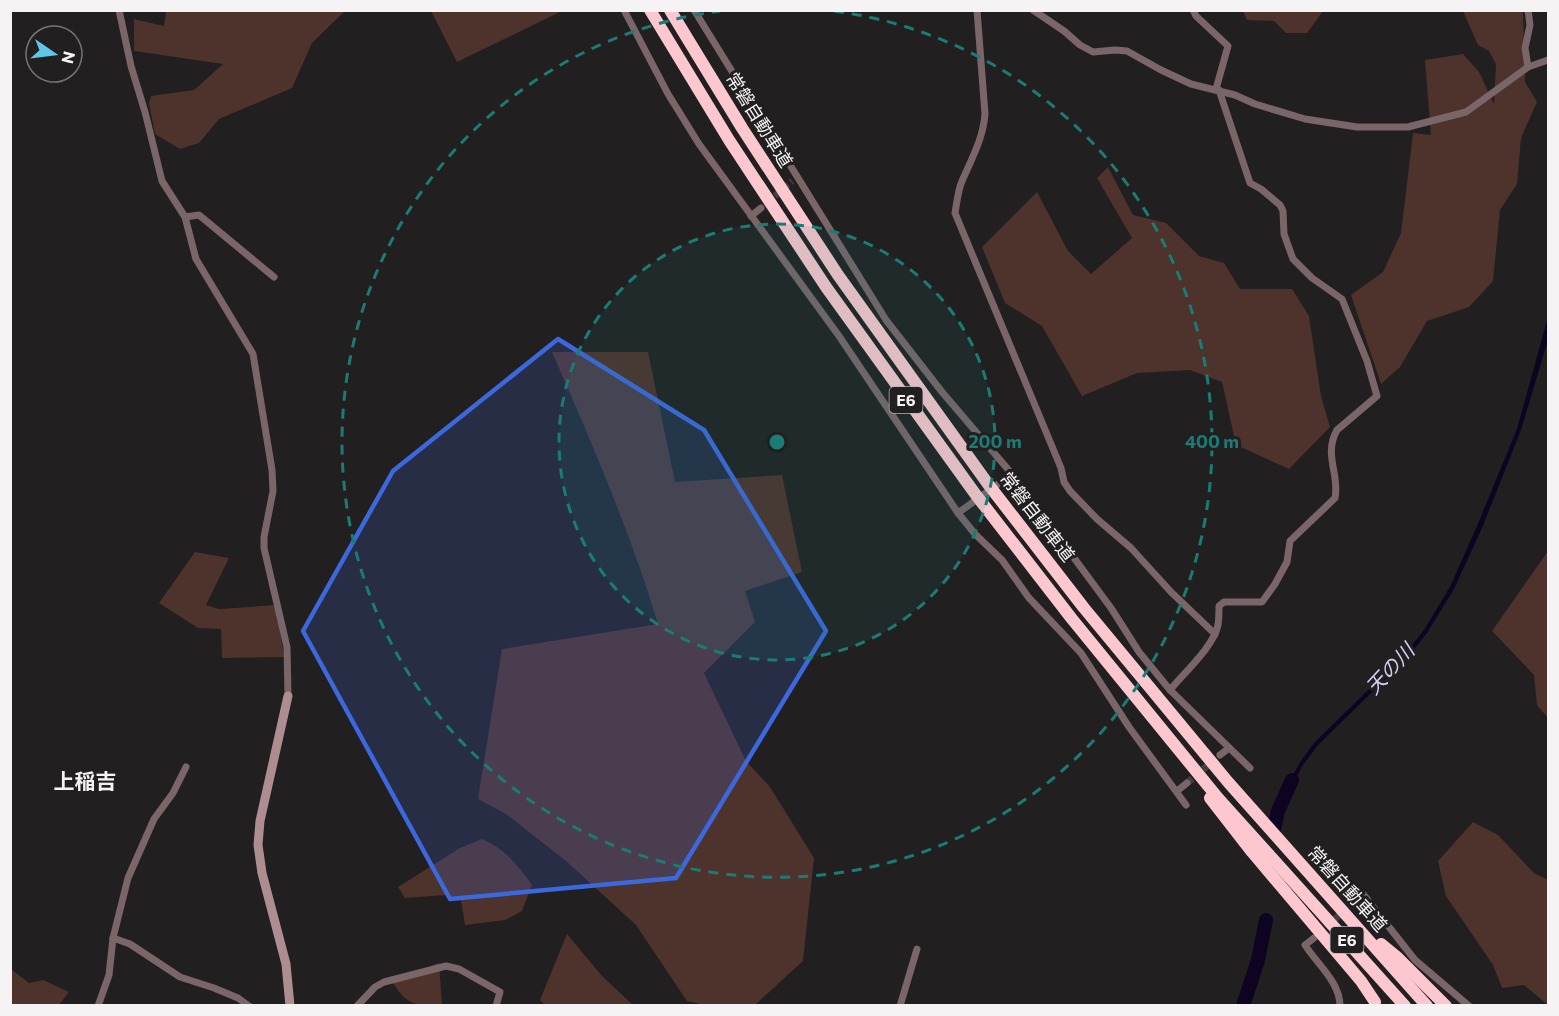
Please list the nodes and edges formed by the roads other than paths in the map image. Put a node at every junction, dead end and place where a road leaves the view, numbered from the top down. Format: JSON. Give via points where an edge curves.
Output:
{"nodes":[{"id":1,"x":119,"y":10,"type":"edge"},
{"id":2,"x":650,"y":10,"type":"edge"},
{"id":3,"x":670,"y":10,"type":"edge"},
{"id":4,"x":694,"y":10,"type":"edge"},
{"id":5,"x":978,"y":10,"type":"edge"},
{"id":6,"x":1033,"y":10,"type":"edge"},
{"id":7,"x":1193,"y":10,"type":"edge"},
{"id":8,"x":1527,"y":10,"type":"edge"},
{"id":9,"x":624,"y":11,"type":"edge"},
{"id":10,"x":1548,"y":60,"type":"edge"},
{"id":11,"x":1528,"y":67,"type":"junction"},
{"id":12,"x":1217,"y":89,"type":"junction"},
{"id":13,"x":761,"y":208,"type":"tunnel mouth"},
{"id":14,"x":752,"y":216,"type":"junction"},
{"id":15,"x":185,"y":217,"type":"junction"},
{"id":16,"x":274,"y":277,"type":"dead end"},
{"id":17,"x":1010,"y":476,"type":"junction"},
{"id":18,"x":960,"y":512,"type":"junction"},
{"id":19,"x":1215,"y":634,"type":"junction"},
{"id":20,"x":1170,"y":690,"type":"junction"},
{"id":21,"x":288,"y":696,"type":"joint"},
{"id":22,"x":1229,"y":748,"type":"junction"},
{"id":23,"x":1220,"y":755,"type":"tunnel mouth"},
{"id":24,"x":186,"y":767,"type":"dead end"},
{"id":25,"x":1193,"y":768,"type":"junction"},
{"id":26,"x":1250,"y":768,"type":"dead end"},
{"id":27,"x":1188,"y":783,"type":"tunnel mouth"},
{"id":28,"x":1177,"y":791,"type":"junction"},
{"id":29,"x":1186,"y":805,"type":"dead end"},
{"id":30,"x":1352,"y":904,"type":"dead end"},
{"id":31,"x":1347,"y":917,"type":"junction"},
{"id":32,"x":113,"y":938,"type":"junction"},
{"id":33,"x":1314,"y":938,"type":"dead end"},
{"id":34,"x":917,"y":950,"type":"dead end"},
{"id":35,"x":1375,"y":1002,"type":"dead end"},
{"id":36,"x":98,"y":1005,"type":"edge"},
{"id":37,"x":249,"y":1005,"type":"edge"},
{"id":38,"x":290,"y":1005,"type":"edge"},
{"id":39,"x":357,"y":1005,"type":"edge"},
{"id":40,"x":496,"y":1005,"type":"edge"},
{"id":41,"x":900,"y":1005,"type":"edge"},
{"id":42,"x":1340,"y":1005,"type":"edge"},
{"id":43,"x":1405,"y":1005,"type":"edge"},
{"id":44,"x":1427,"y":1005,"type":"edge"},
{"id":45,"x":1446,"y":1005,"type":"edge"},
{"id":46,"x":1469,"y":1005,"type":"edge"}],
"edges":[{"from":1,"to":15,"type":"street","via":[[158,171]]},
{"from":2,"to":25,"type":"highway","name":"常磐自動車道","number":"E6","via":[[729,140],[915,412],[1072,619]]},
{"from":3,"to":31,"type":"highway","name":"常磐自動車道","number":"E6","via":[[832,265],[933,409],[1084,608]]},
{"from":4,"to":17,"type":"street","via":[[794,179],[886,320]]},
{"from":5,"to":19,"type":"street","via":[[984,129],[961,183],[955,213],[1064,482]]},
{"from":6,"to":12,"type":"street","via":[[1093,52],[1127,51],[1191,84]]},
{"from":7,"to":12,"type":"street","via":[[1228,46]]},
{"from":8,"to":11,"type":"street"},
{"from":9,"to":14,"type":"street","via":[[699,144]]},
{"from":10,"to":11,"type":"street"},
{"from":11,"to":12,"type":"street","via":[[1466,112],[1408,127],[1357,127],[1305,119]]},
{"from":12,"to":19,"type":"street","via":[[1250,183],[1283,211],[1284,234],[1293,259],[1342,299],[1377,396],[1334,436],[1330,450],[1335,498],[1290,541],[1287,562],[1262,602],[1224,602],[1219,606]]},
{"from":13,"to":14,"type":"street"},
{"from":14,"to":18,"type":"street"},
{"from":15,"to":16,"type":"street","via":[[199,215]]},
{"from":15,"to":21,"type":"street","via":[[196,259],[253,354],[273,470],[264,548],[287,647]]},
{"from":17,"to":18,"type":"street"},
{"from":17,"to":20,"type":"street"},
{"from":18,"to":28,"type":"street","via":[[1029,598],[1081,653]]},
{"from":19,"to":20,"type":"street"},
{"from":20,"to":22,"type":"street"},
{"from":21,"to":38,"type":"street","via":[[258,845],[286,964]]},
{"from":22,"to":23,"type":"street"},
{"from":22,"to":26,"type":"street"},
{"from":24,"to":32,"type":"street","via":[[154,819],[128,878]]},
{"from":25,"to":35,"type":"highway","via":[[1214,805]]},
{"from":25,"to":43,"type":"highway","name":"常磐自動車道","number":"E6"},
{"from":27,"to":28,"type":"street"},
{"from":28,"to":29,"type":"street"},
{"from":30,"to":46,"type":"street","via":[[1363,894],[1415,960]]},
{"from":31,"to":44,"type":"highway","name":"常磐自動車道","number":"E6"},
{"from":31,"to":45,"type":"highway","via":[[1398,958]]},
{"from":32,"to":36,"type":"street","via":[[110,975]]},
{"from":32,"to":37,"type":"street","via":[[130,944],[180,977]]},
{"from":33,"to":42,"type":"street","via":[[1305,945],[1335,986]]},
{"from":34,"to":41,"type":"street"},
{"from":39,"to":40,"type":"street","via":[[384,982],[446,966],[500,992]]}]}
